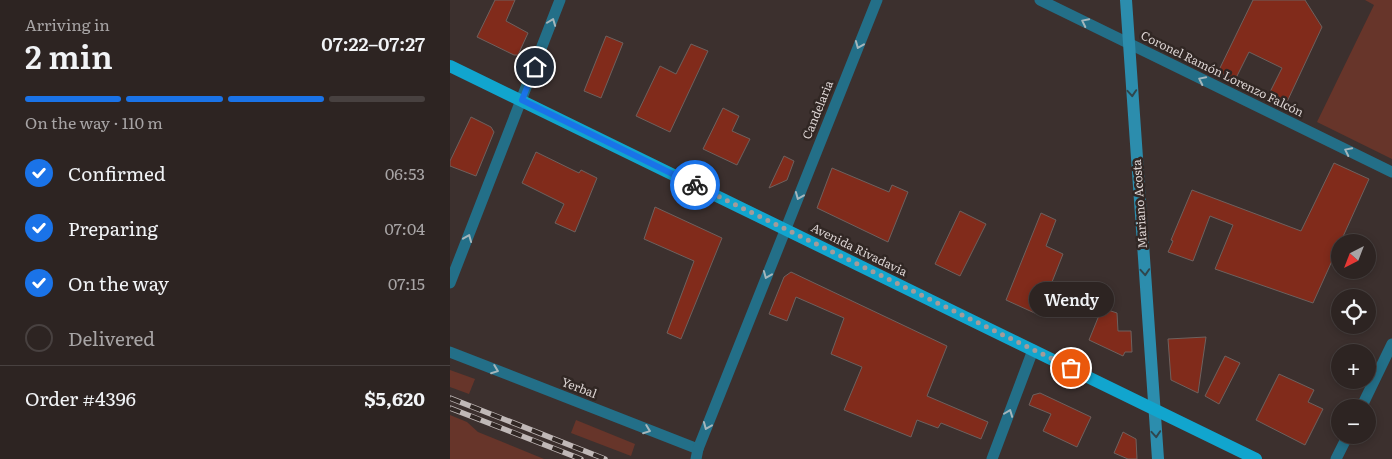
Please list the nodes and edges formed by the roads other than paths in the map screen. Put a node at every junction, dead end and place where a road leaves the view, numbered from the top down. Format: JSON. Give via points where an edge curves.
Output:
{"nodes":[{"id":1,"x":560,"y":0,"type":"edge"},
{"id":2,"x":877,"y":0,"type":"edge"},
{"id":3,"x":1040,"y":0,"type":"edge"},
{"id":4,"x":1126,"y":0,"type":"edge"},
{"id":5,"x":1129,"y":44,"type":"junction"},
{"id":6,"x":450,"y":66,"type":"edge"},
{"id":7,"x":522,"y":100,"type":"junction"},
{"id":8,"x":1392,"y":172,"type":"edge"},
{"id":9,"x":785,"y":230,"type":"junction"},
{"id":10,"x":450,"y":283,"type":"edge"},
{"id":11,"x":1392,"y":344,"type":"edge"},
{"id":12,"x":1033,"y":350,"type":"junction"},
{"id":13,"x":450,"y":352,"type":"edge"},
{"id":14,"x":1365,"y":399,"type":"edge"},
{"id":15,"x":1154,"y":408,"type":"junction"},
{"id":16,"x":1344,"y":444,"type":"edge"},
{"id":17,"x":697,"y":454,"type":"edge"},
{"id":18,"x":992,"y":459,"type":"edge"},
{"id":19,"x":1158,"y":459,"type":"edge"},
{"id":20,"x":1256,"y":459,"type":"edge"},
{"id":21,"x":1336,"y":459,"type":"edge"}],
"edges":[{"from":7,"to":1,"type":"street","one_way":true},
{"from":2,"to":9,"type":"street","name":"Candelaria","one_way":true},
{"from":5,"to":3,"type":"street","name":"Coronel Ramón Lorenzo Falcón","one_way":true},
{"from":4,"to":5,"type":"street","name":"Mariano Acosta"},
{"from":8,"to":5,"type":"street","name":"Coronel Ramón Lorenzo Falcón","one_way":true},
{"from":5,"to":15,"type":"street","name":"Mariano Acosta","one_way":true},
{"from":6,"to":7,"type":"main road","name":"Avenida Rivadavia"},
{"from":7,"to":9,"type":"main road","name":"Avenida Rivadavia"},
{"from":10,"to":7,"type":"street","one_way":true},
{"from":9,"to":12,"type":"main road","name":"Avenida Rivadavia"},
{"from":9,"to":17,"type":"street","name":"Candelaria","one_way":true},
{"from":11,"to":14,"type":"street"},
{"from":12,"to":15,"type":"main road","name":"Avenida Rivadavia"},
{"from":18,"to":12,"type":"street","one_way":true},
{"from":13,"to":17,"type":"street","name":"Yerbal","one_way":true},
{"from":15,"to":19,"type":"street","name":"Mariano Acosta","one_way":true},
{"from":15,"to":20,"type":"main road","name":"Avenida Rivadavia"},
{"from":16,"to":21,"type":"street"}]}
